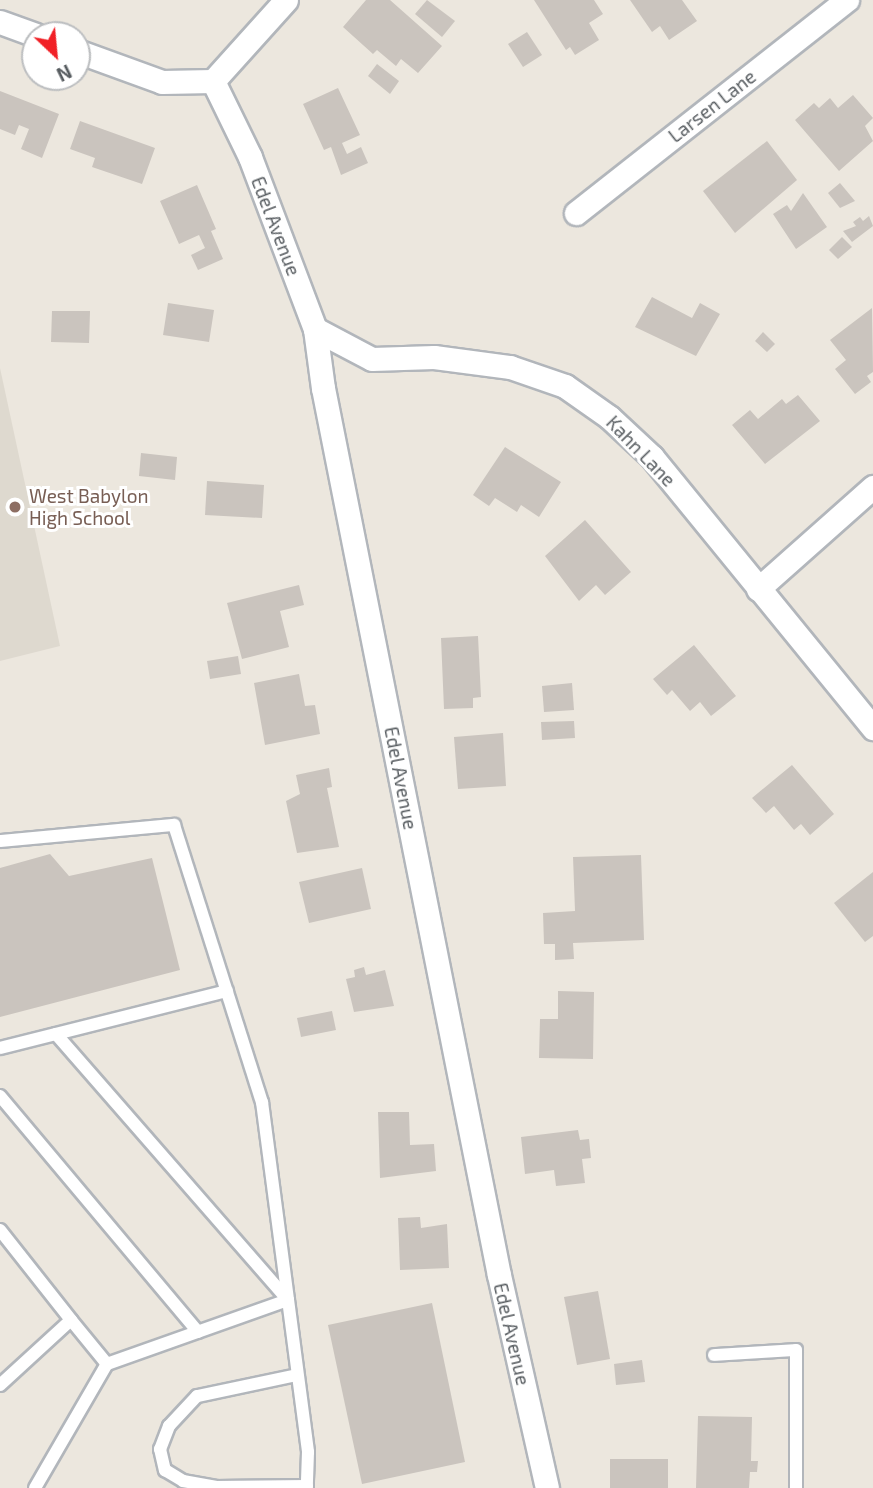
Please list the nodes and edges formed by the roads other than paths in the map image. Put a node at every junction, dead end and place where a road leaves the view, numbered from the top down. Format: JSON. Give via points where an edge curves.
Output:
{"nodes":[{"id":1,"x":286,"y":0,"type":"edge"},
{"id":2,"x":847,"y":0,"type":"edge"},
{"id":3,"x":0,"y":22,"type":"edge"},
{"id":4,"x":21,"y":30,"type":"edge"},
{"id":5,"x":91,"y":56,"type":"edge"},
{"id":6,"x":213,"y":81,"type":"junction"},
{"id":7,"x":576,"y":213,"type":"dead end"},
{"id":8,"x":315,"y":329,"type":"junction"},
{"id":9,"x":873,"y":487,"type":"edge"},
{"id":10,"x":758,"y":589,"type":"junction"},
{"id":11,"x":873,"y":728,"type":"edge"},
{"id":12,"x":0,"y":841,"type":"edge"},
{"id":13,"x":227,"y":991,"type":"junction"},
{"id":14,"x":56,"y":1034,"type":"junction"},
{"id":15,"x":0,"y":1048,"type":"edge"},
{"id":16,"x":0,"y":1096,"type":"edge"},
{"id":17,"x":0,"y":1230,"type":"edge"},
{"id":18,"x":288,"y":1300,"type":"junction"},
{"id":19,"x":71,"y":1320,"type":"junction"},
{"id":20,"x":198,"y":1332,"type":"junction"},
{"id":21,"x":714,"y":1355,"type":"dead end"},
{"id":22,"x":107,"y":1364,"type":"junction"},
{"id":23,"x":298,"y":1375,"type":"junction"},
{"id":24,"x":0,"y":1385,"type":"edge"},
{"id":25,"x":307,"y":1487,"type":"edge"},
{"id":26,"x":35,"y":1488,"type":"edge"},
{"id":27,"x":547,"y":1488,"type":"edge"},
{"id":28,"x":796,"y":1488,"type":"edge"}],
"edges":[{"from":1,"to":6,"type":"street"},
{"from":2,"to":7,"type":"street","name":"Larsen Lane"},
{"from":3,"to":4,"type":"street"},
{"from":5,"to":6,"type":"street","via":[[162,82]]},
{"from":6,"to":8,"type":"street","name":"Edel Avenue","via":[[250,157]]},
{"from":8,"to":10,"type":"street","name":"Kahn Lane","via":[[372,359],[434,357],[510,367],[565,386],[609,417],[652,457]]},
{"from":8,"to":27,"type":"street","name":"Edel Avenue","via":[[499,1275]]},
{"from":9,"to":10,"type":"street"},
{"from":10,"to":11,"type":"street","name":"Kahn Lane"},
{"from":12,"to":13,"type":"lane","via":[[174,825]]},
{"from":13,"to":14,"type":"lane"},
{"from":13,"to":18,"type":"lane","via":[[261,1102]]},
{"from":14,"to":15,"type":"lane"},
{"from":14,"to":18,"type":"lane"},
{"from":16,"to":20,"type":"lane"},
{"from":17,"to":19,"type":"lane"},
{"from":18,"to":20,"type":"lane"},
{"from":18,"to":23,"type":"lane"},
{"from":19,"to":22,"type":"lane"},
{"from":19,"to":24,"type":"lane"},
{"from":20,"to":22,"type":"lane"},
{"from":21,"to":28,"type":"lane","via":[[796,1350]]},
{"from":22,"to":26,"type":"lane"},
{"from":23,"to":25,"type":"lane"},
{"from":23,"to":25,"type":"lane","via":[[197,1396],[169,1426],[160,1449],[165,1470],[183,1481],[216,1487]]}]}
